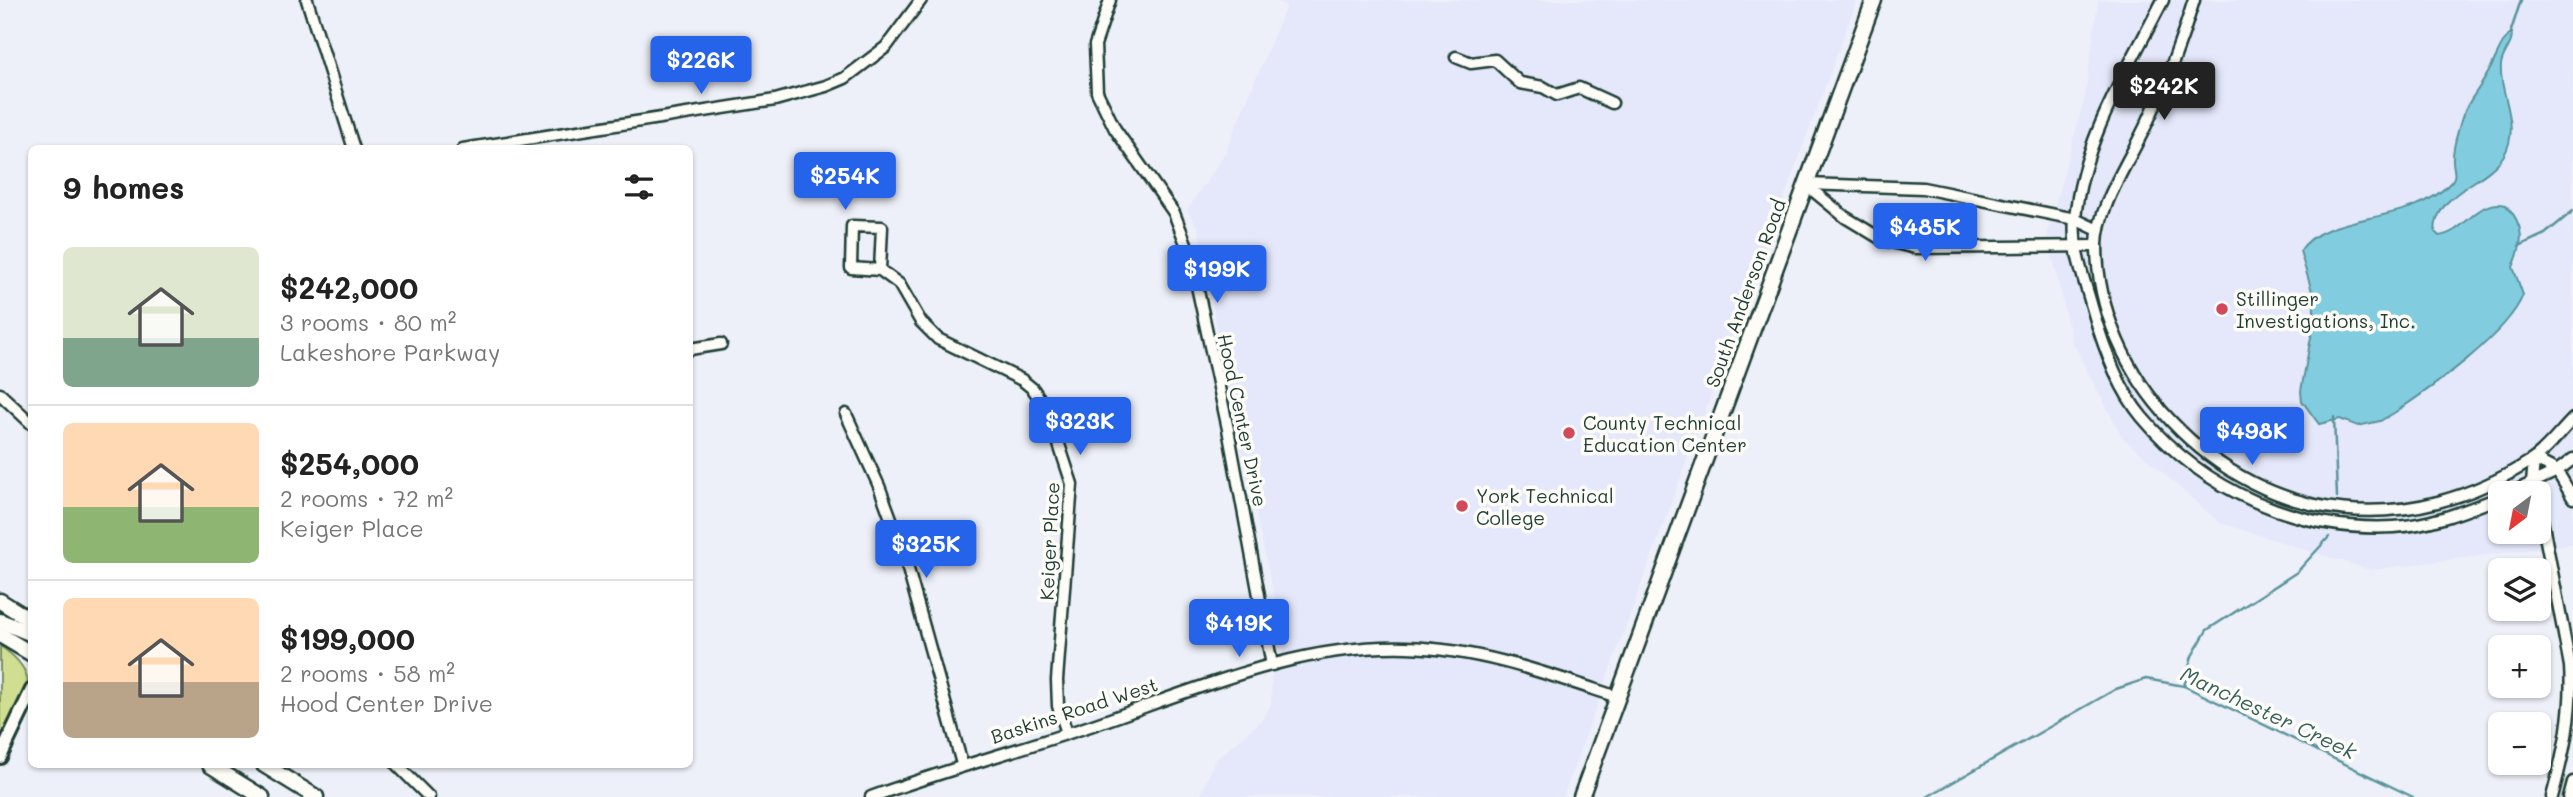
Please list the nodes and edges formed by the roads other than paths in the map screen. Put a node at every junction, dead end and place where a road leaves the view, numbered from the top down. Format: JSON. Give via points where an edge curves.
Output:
{"nodes":[{"id":1,"x":307,"y":0,"type":"edge"},
{"id":2,"x":921,"y":0,"type":"edge"},
{"id":3,"x":1110,"y":0,"type":"edge"},
{"id":4,"x":1874,"y":0,"type":"edge"},
{"id":5,"x":2163,"y":0,"type":"edge"},
{"id":6,"x":2194,"y":0,"type":"edge"},
{"id":7,"x":1456,"y":57,"type":"dead end"},
{"id":8,"x":1612,"y":103,"type":"dead end"},
{"id":9,"x":353,"y":145,"type":"edge"},
{"id":10,"x":488,"y":145,"type":"edge"},
{"id":11,"x":1805,"y":184,"type":"junction"},
{"id":12,"x":2075,"y":219,"type":"junction"},
{"id":13,"x":2098,"y":230,"type":"junction"},
{"id":14,"x":2075,"y":246,"type":"junction"},
{"id":15,"x":2097,"y":246,"type":"junction"},
{"id":16,"x":880,"y":270,"type":"junction"},
{"id":17,"x":721,"y":344,"type":"dead end"},
{"id":18,"x":693,"y":349,"type":"edge"},
{"id":19,"x":0,"y":394,"type":"edge"},
{"id":20,"x":846,"y":414,"type":"dead end"},
{"id":21,"x":2573,"y":419,"type":"edge"},
{"id":22,"x":28,"y":420,"type":"edge"},
{"id":23,"x":2534,"y":459,"type":"junction"},
{"id":24,"x":2573,"y":459,"type":"edge"},
{"id":25,"x":2557,"y":471,"type":"junction"},
{"id":26,"x":2533,"y":481,"type":"edge"},
{"id":27,"x":2544,"y":481,"type":"edge"},
{"id":28,"x":2573,"y":498,"type":"edge"},
{"id":29,"x":2488,"y":502,"type":"edge"},
{"id":30,"x":2546,"y":544,"type":"edge"},
{"id":31,"x":0,"y":601,"type":"edge"},
{"id":32,"x":28,"y":618,"type":"edge"},
{"id":33,"x":0,"y":621,"type":"edge"},
{"id":34,"x":28,"y":632,"type":"edge"},
{"id":35,"x":0,"y":635,"type":"edge"},
{"id":36,"x":28,"y":652,"type":"edge"},
{"id":37,"x":1272,"y":665,"type":"junction"},
{"id":38,"x":2572,"y":692,"type":"edge"},
{"id":39,"x":1617,"y":697,"type":"junction"},
{"id":40,"x":28,"y":698,"type":"edge"},
{"id":41,"x":1067,"y":733,"type":"junction"},
{"id":42,"x":0,"y":757,"type":"edge"},
{"id":43,"x":962,"y":764,"type":"junction"},
{"id":44,"x":215,"y":768,"type":"edge"},
{"id":45,"x":269,"y":768,"type":"edge"},
{"id":46,"x":400,"y":768,"type":"edge"},
{"id":47,"x":2573,"y":782,"type":"edge"},
{"id":48,"x":262,"y":797,"type":"edge"},
{"id":49,"x":316,"y":797,"type":"edge"},
{"id":50,"x":429,"y":797,"type":"edge"},
{"id":51,"x":872,"y":797,"type":"edge"},
{"id":52,"x":1581,"y":797,"type":"edge"},
{"id":53,"x":2552,"y":797,"type":"edge"},
{"id":54,"x":2569,"y":797,"type":"edge"}],
"edges":[{"from":1,"to":9,"type":"street"},
{"from":2,"to":10,"type":"street","via":[[886,47],[845,78],[826,86],[775,100]]},
{"from":3,"to":37,"type":"street","name":"Hood Center Drive","via":[[1095,44],[1097,92],[1115,129],[1174,213],[1190,254]]},
{"from":4,"to":11,"type":"main road","name":"South Anderson Road"},
{"from":5,"to":12,"type":"street","via":[[2085,164]]},
{"from":6,"to":13,"type":"street","via":[[2178,54]]},
{"from":7,"to":8,"type":"street","via":[[1471,63],[1495,60],[1520,83],[1554,94],[1579,88]]},
{"from":11,"to":12,"type":"street","via":[[1923,188]]},
{"from":11,"to":14,"type":"street","via":[[1845,217],[1884,240],[1915,248]]},
{"from":11,"to":39,"type":"main road","name":"South Anderson Road"},
{"from":12,"to":13,"type":"street"},
{"from":12,"to":14,"type":"street"},
{"from":13,"to":15,"type":"street"},
{"from":14,"to":15,"type":"street"},
{"from":14,"to":29,"type":"street","via":[[2099,335],[2141,416],[2186,459],[2235,493],[2310,520],[2395,527]]},
{"from":15,"to":23,"type":"street","via":[[2110,324],[2133,372],[2153,403],[2195,447],[2242,479],[2311,506],[2395,510],[2454,498]]},
{"from":16,"to":16,"type":"street","name":"Keiger Place","via":[[882,227],[852,226],[851,268]]},
{"from":16,"to":41,"type":"street","name":"Keiger Place","via":[[899,284],[921,322],[938,340],[1022,380],[1048,411],[1072,484],[1057,680],[1058,706]]},
{"from":17,"to":18,"type":"street"},
{"from":19,"to":22,"type":"street"},
{"from":20,"to":43,"type":"street","via":[[903,551]]},
{"from":21,"to":23,"type":"street"},
{"from":23,"to":25,"type":"street"},
{"from":23,"to":26,"type":"street"},
{"from":24,"to":25,"type":"street"},
{"from":25,"to":27,"type":"street"},
{"from":25,"to":28,"type":"street"},
{"from":30,"to":38,"type":"street"},
{"from":31,"to":32,"type":"main road"},
{"from":33,"to":34,"type":"main road"},
{"from":35,"to":36,"type":"main road"},
{"from":37,"to":39,"type":"street","name":"Baskins Road West","via":[[1366,648],[1444,649],[1514,663]]},
{"from":37,"to":41,"type":"street","name":"Baskins Road West"},
{"from":38,"to":53,"type":"street","via":[[2568,737]]},
{"from":39,"to":52,"type":"main road","name":"South Anderson Road"},
{"from":40,"to":42,"type":"street"},
{"from":41,"to":43,"type":"street","name":"Baskins Road West"},
{"from":43,"to":51,"type":"street","name":"Baskins Road West"},
{"from":44,"to":48,"type":"main road"},
{"from":45,"to":49,"type":"main road"},
{"from":46,"to":50,"type":"street"},
{"from":47,"to":54,"type":"street"}]}
